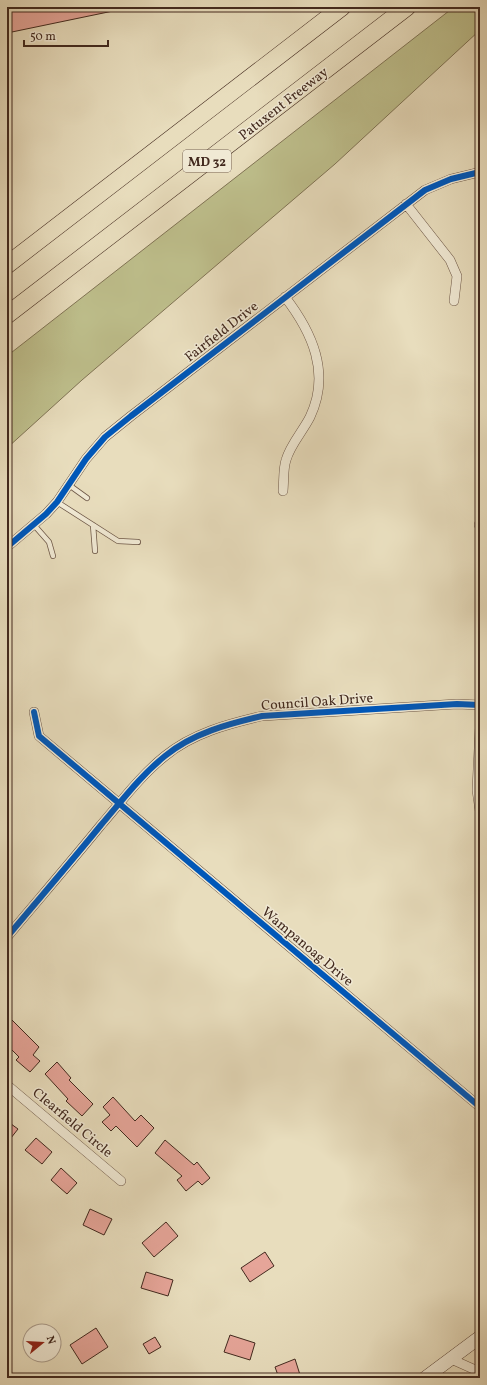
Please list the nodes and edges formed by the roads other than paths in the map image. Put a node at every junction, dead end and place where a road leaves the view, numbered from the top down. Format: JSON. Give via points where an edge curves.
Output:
{"nodes":[{"id":1,"x":342,"y":7,"type":"edge"},
{"id":2,"x":407,"y":7,"type":"edge"},
{"id":3,"x":480,"y":172,"type":"edge"},
{"id":4,"x":406,"y":204,"type":"junction"},
{"id":5,"x":7,"y":265,"type":"edge"},
{"id":6,"x":285,"y":297,"type":"junction"},
{"id":7,"x":454,"y":300,"type":"dead end"},
{"id":8,"x":7,"y":315,"type":"edge"},
{"id":9,"x":69,"y":485,"type":"junction"},
{"id":10,"x":283,"y":490,"type":"dead end"},
{"id":11,"x":87,"y":498,"type":"dead end"},
{"id":12,"x":57,"y":502,"type":"junction"},
{"id":13,"x":34,"y":525,"type":"junction"},
{"id":14,"x":93,"y":525,"type":"junction"},
{"id":15,"x":138,"y":542,"type":"dead end"},
{"id":16,"x":7,"y":547,"type":"edge"},
{"id":17,"x":95,"y":551,"type":"dead end"},
{"id":18,"x":53,"y":556,"type":"dead end"},
{"id":19,"x":480,"y":705,"type":"edge"},
{"id":20,"x":34,"y":712,"type":"dead end"},
{"id":21,"x":480,"y":728,"type":"edge"},
{"id":22,"x":120,"y":804,"type":"junction"},
{"id":23,"x":480,"y":811,"type":"edge"},
{"id":24,"x":7,"y":937,"type":"edge"},
{"id":25,"x":7,"y":1085,"type":"edge"},
{"id":26,"x":480,"y":1107,"type":"edge"},
{"id":27,"x":121,"y":1181,"type":"dead end"},
{"id":28,"x":480,"y":1336,"type":"edge"},
{"id":29,"x":451,"y":1359,"type":"junction"},
{"id":30,"x":480,"y":1372,"type":"edge"},
{"id":31,"x":425,"y":1378,"type":"edge"}],
"edges":[{"from":1,"to":5,"type":"highway","number":"MD 32"},
{"from":2,"to":8,"type":"highway","name":"Patuxent Freeway","number":"MD 32"},
{"from":3,"to":4,"type":"street","name":"Fairfield Drive","via":[[451,179],[425,190]]},
{"from":4,"to":6,"type":"street","name":"Fairfield Drive"},
{"from":4,"to":7,"type":"street","via":[[450,260],[457,276]]},
{"from":6,"to":9,"type":"street","name":"Fairfield Drive","via":[[105,437]]},
{"from":6,"to":10,"type":"street","via":[[300,315],[312,338],[319,377],[310,416],[286,460]]},
{"from":9,"to":11,"type":"lane"},
{"from":9,"to":12,"type":"street","name":"Fairfield Drive"},
{"from":12,"to":13,"type":"street","name":"Fairfield Drive"},
{"from":12,"to":14,"type":"lane"},
{"from":13,"to":16,"type":"street","name":"Fairfield Drive"},
{"from":13,"to":18,"type":"lane","via":[[49,542]]},
{"from":14,"to":15,"type":"lane","via":[[118,541]]},
{"from":14,"to":17,"type":"lane"},
{"from":19,"to":22,"type":"street","name":"Council Oak Drive","via":[[457,704],[262,716],[233,722],[203,734],[165,756]]},
{"from":20,"to":22,"type":"street","name":"Wampanoag Drive","via":[[39,736]]},
{"from":21,"to":23,"type":"street","via":[[477,790]]},
{"from":22,"to":24,"type":"street","name":"Council Oak Drive"},
{"from":22,"to":26,"type":"street","name":"Wampanoag Drive"},
{"from":25,"to":27,"type":"street","name":"Clearfield Circle"},
{"from":28,"to":29,"type":"street"},
{"from":29,"to":30,"type":"street"},
{"from":29,"to":31,"type":"street"}]}
